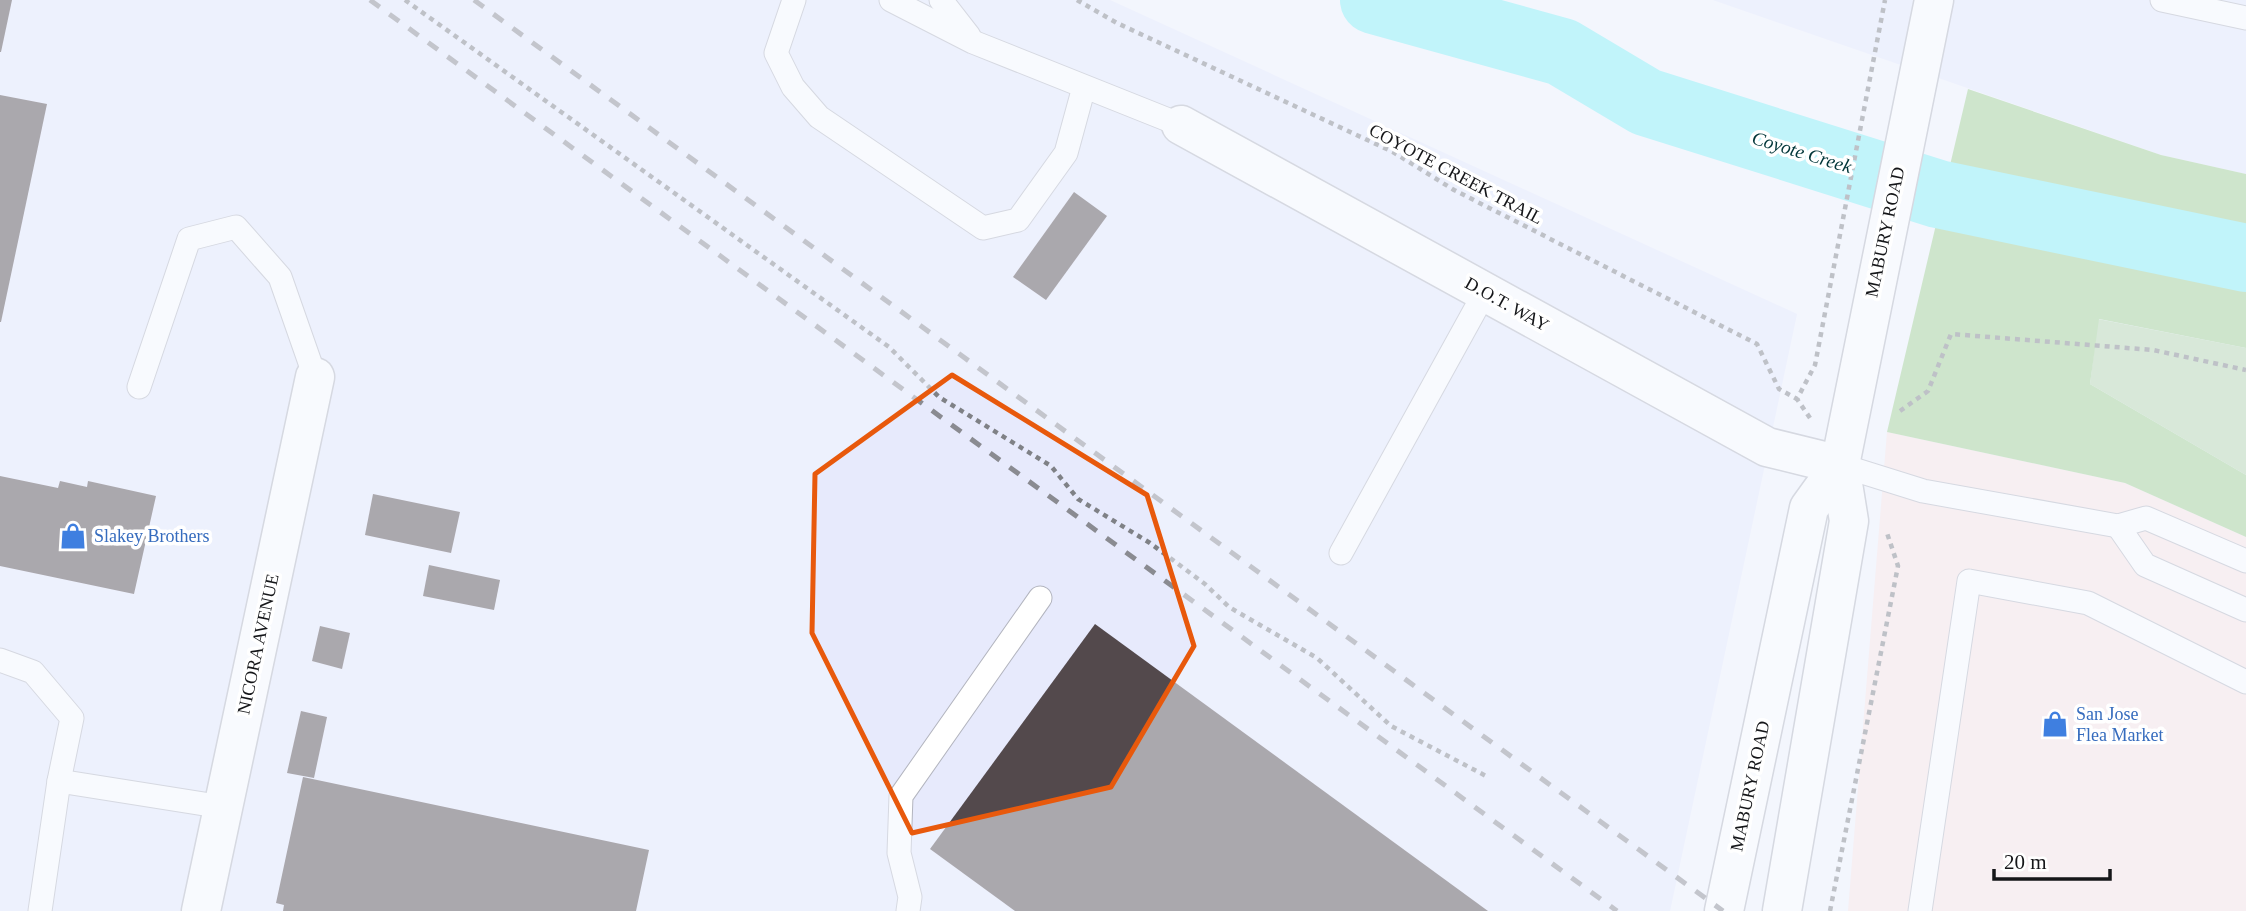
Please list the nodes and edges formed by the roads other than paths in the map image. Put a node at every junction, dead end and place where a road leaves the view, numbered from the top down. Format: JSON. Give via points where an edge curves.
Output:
{"nodes":[{"id":1,"x":794,"y":0,"type":"edge"},
{"id":2,"x":891,"y":0,"type":"edge"},
{"id":3,"x":941,"y":0,"type":"edge"},
{"id":4,"x":1934,"y":0,"type":"edge"},
{"id":5,"x":2162,"y":0,"type":"edge"},
{"id":6,"x":2246,"y":18,"type":"edge"},
{"id":7,"x":973,"y":42,"type":"junction"},
{"id":8,"x":1084,"y":87,"type":"junction"},
{"id":9,"x":1181,"y":125,"type":"joint"},
{"id":10,"x":1485,"y":292,"type":"junction"},
{"id":11,"x":315,"y":377,"type":"joint"},
{"id":12,"x":139,"y":387,"type":"dead end"},
{"id":13,"x":1840,"y":465,"type":"junction"},
{"id":14,"x":2118,"y":526,"type":"junction"},
{"id":15,"x":1341,"y":553,"type":"dead end"},
{"id":16,"x":2246,"y":561,"type":"edge"},
{"id":17,"x":1040,"y":598,"type":"dead end"},
{"id":18,"x":2246,"y":610,"type":"edge"},
{"id":19,"x":0,"y":660,"type":"edge"},
{"id":20,"x":2246,"y":682,"type":"edge"},
{"id":21,"x":59,"y":781,"type":"junction"},
{"id":22,"x":223,"y":807,"type":"junction"},
{"id":23,"x":40,"y":911,"type":"edge"},
{"id":24,"x":201,"y":911,"type":"edge"},
{"id":25,"x":908,"y":911,"type":"edge"},
{"id":26,"x":1724,"y":911,"type":"edge"},
{"id":27,"x":1782,"y":911,"type":"edge"},
{"id":28,"x":1920,"y":911,"type":"edge"}],
"edges":[{"from":1,"to":8,"type":"lane","via":[[776,53],[793,87],[819,117],[983,228],[1018,219],[1066,153]]},
{"from":2,"to":7,"type":"lane"},
{"from":3,"to":7,"type":"lane"},
{"from":4,"to":13,"type":"main road","name":"MABURY ROAD"},
{"from":5,"to":6,"type":"lane"},
{"from":7,"to":8,"type":"lane"},
{"from":8,"to":9,"type":"lane"},
{"from":9,"to":10,"type":"main road","name":"D.O.T. WAY"},
{"from":10,"to":13,"type":"main road","name":"D.O.T. WAY","via":[[1767,447]]},
{"from":10,"to":15,"type":"lane"},
{"from":11,"to":12,"type":"lane","via":[[280,277],[236,227],[189,239]]},
{"from":11,"to":22,"type":"main road","name":"NICORA AVENUE"},
{"from":13,"to":14,"type":"lane","via":[[1923,491]]},
{"from":13,"to":26,"type":"main road","name":"MABURY ROAD","via":[[1809,508]]},
{"from":13,"to":27,"type":"main road","name":"MABURY ROAD","via":[[1849,521]]},
{"from":14,"to":16,"type":"lane","via":[[2147,518]]},
{"from":14,"to":18,"type":"lane","via":[[2145,565]]},
{"from":17,"to":25,"type":"lane","via":[[901,796],[898,853],[910,897]]},
{"from":19,"to":21,"type":"lane","via":[[33,673],[72,718]]},
{"from":20,"to":28,"type":"lane","via":[[2088,603],[1969,581]]},
{"from":21,"to":22,"type":"lane"},
{"from":21,"to":23,"type":"lane"},
{"from":22,"to":24,"type":"main road","name":"NICORA AVENUE"}]}
